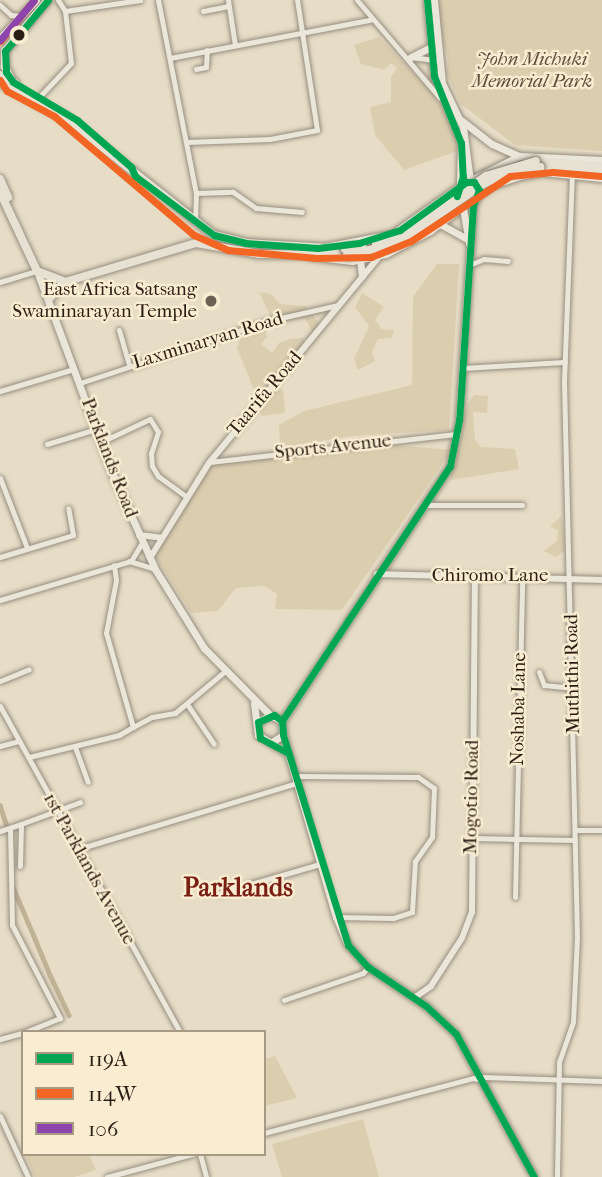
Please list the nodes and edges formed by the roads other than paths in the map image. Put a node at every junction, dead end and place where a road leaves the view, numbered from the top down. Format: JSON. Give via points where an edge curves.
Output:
{"nodes":[{"id":1,"x":36,"y":0,"type":"edge"},
{"id":2,"x":48,"y":0,"type":"edge"},
{"id":3,"x":58,"y":0,"type":"edge"},
{"id":4,"x":140,"y":0,"type":"edge"},
{"id":5,"x":158,"y":0,"type":"edge"},
{"id":6,"x":297,"y":0,"type":"edge"},
{"id":7,"x":356,"y":0,"type":"edge"},
{"id":8,"x":427,"y":0,"type":"edge"},
{"id":9,"x":434,"y":0,"type":"edge"},
{"id":10,"x":110,"y":3,"type":"edge"},
{"id":11,"x":228,"y":3,"type":"edge"},
{"id":12,"x":0,"y":5,"type":"edge"},
{"id":13,"x":65,"y":11,"type":"junction"},
{"id":14,"x":204,"y":11,"type":"dead end"},
{"id":15,"x":25,"y":14,"type":"junction"},
{"id":16,"x":11,"y":15,"type":"junction"},
{"id":17,"x":370,"y":20,"type":"junction"},
{"id":18,"x":12,"y":28,"type":"junction"},
{"id":19,"x":303,"y":33,"type":"junction"},
{"id":20,"x":0,"y":38,"type":"edge"},
{"id":21,"x":235,"y":45,"type":"junction"},
{"id":22,"x":431,"y":47,"type":"junction"},
{"id":23,"x":207,"y":50,"type":"junction"},
{"id":24,"x":2,"y":53,"type":"edge"},
{"id":25,"x":409,"y":57,"type":"junction"},
{"id":26,"x":170,"y":58,"type":"junction"},
{"id":27,"x":423,"y":60,"type":"junction"},
{"id":28,"x":436,"y":60,"type":"junction"},
{"id":29,"x":196,"y":69,"type":"dead end"},
{"id":30,"x":422,"y":74,"type":"junction"},
{"id":31,"x":0,"y":75,"type":"edge"},
{"id":32,"x":13,"y":82,"type":"junction"},
{"id":33,"x":0,"y":84,"type":"edge"},
{"id":34,"x":41,"y":95,"type":"junction"},
{"id":35,"x":444,"y":104,"type":"junction"},
{"id":36,"x":458,"y":117,"type":"junction"},
{"id":37,"x":186,"y":142,"type":"junction"},
{"id":38,"x":519,"y":156,"type":"junction"},
{"id":39,"x":557,"y":156,"type":"junction"},
{"id":40,"x":602,"y":160,"type":"edge"},
{"id":41,"x":538,"y":164,"type":"junction"},
{"id":42,"x":582,"y":164,"type":"junction"},
{"id":43,"x":602,"y":166,"type":"edge"},
{"id":44,"x":126,"y":168,"type":"junction"},
{"id":45,"x":572,"y":172,"type":"junction"},
{"id":46,"x":602,"y":172,"type":"edge"},
{"id":47,"x":135,"y":176,"type":"junction"},
{"id":48,"x":602,"y":178,"type":"edge"},
{"id":49,"x":0,"y":179,"type":"edge"},
{"id":50,"x":470,"y":181,"type":"junction"},
{"id":51,"x":459,"y":187,"type":"junction"},
{"id":52,"x":0,"y":192,"type":"edge"},
{"id":53,"x":195,"y":193,"type":"junction"},
{"id":54,"x":477,"y":197,"type":"junction"},
{"id":55,"x":465,"y":202,"type":"junction"},
{"id":56,"x":4,"y":205,"type":"edge"},
{"id":57,"x":302,"y":212,"type":"dead end"},
{"id":58,"x":195,"y":222,"type":"junction"},
{"id":59,"x":440,"y":224,"type":"junction"},
{"id":60,"x":23,"y":239,"type":"junction"},
{"id":61,"x":469,"y":244,"type":"junction"},
{"id":62,"x":318,"y":248,"type":"junction"},
{"id":63,"x":346,"y":252,"type":"junction"},
{"id":64,"x":310,"y":255,"type":"junction"},
{"id":65,"x":379,"y":257,"type":"junction"},
{"id":66,"x":360,"y":260,"type":"junction"},
{"id":67,"x":508,"y":261,"type":"dead end"},
{"id":68,"x":469,"y":265,"type":"junction"},
{"id":69,"x":37,"y":271,"type":"junction"},
{"id":70,"x":362,"y":276,"type":"junction"},
{"id":71,"x":0,"y":282,"type":"edge"},
{"id":72,"x":65,"y":282,"type":"junction"},
{"id":73,"x":49,"y":299,"type":"junction"},
{"id":74,"x":338,"y":305,"type":"junction"},
{"id":75,"x":119,"y":330,"type":"dead end"},
{"id":76,"x":565,"y":362,"type":"junction"},
{"id":77,"x":129,"y":365,"type":"junction"},
{"id":78,"x":75,"y":368,"type":"junction"},
{"id":79,"x":461,"y":368,"type":"junction"},
{"id":80,"x":80,"y":383,"type":"junction"},
{"id":81,"x":0,"y":391,"type":"edge"},
{"id":82,"x":96,"y":429,"type":"junction"},
{"id":83,"x":457,"y":434,"type":"junction"},
{"id":84,"x":101,"y":442,"type":"junction"},
{"id":85,"x":47,"y":444,"type":"dead end"},
{"id":86,"x":209,"y":463,"type":"junction"},
{"id":87,"x":0,"y":478,"type":"edge"},
{"id":88,"x":186,"y":496,"type":"junction"},
{"id":89,"x":425,"y":505,"type":"junction"},
{"id":90,"x":522,"y":505,"type":"dead end"},
{"id":91,"x":68,"y":508,"type":"dead end"},
{"id":92,"x":139,"y":535,"type":"junction"},
{"id":93,"x":162,"y":538,"type":"junction"},
{"id":94,"x":142,"y":543,"type":"junction"},
{"id":95,"x":27,"y":548,"type":"junction"},
{"id":96,"x":0,"y":557,"type":"edge"},
{"id":97,"x":150,"y":558,"type":"junction"},
{"id":98,"x":128,"y":561,"type":"junction"},
{"id":99,"x":114,"y":565,"type":"junction"},
{"id":100,"x":155,"y":569,"type":"junction"},
{"id":101,"x":377,"y":574,"type":"junction"},
{"id":102,"x":475,"y":578,"type":"junction"},
{"id":103,"x":522,"y":578,"type":"junction"},
{"id":104,"x":571,"y":579,"type":"junction"},
{"id":105,"x":602,"y":580,"type":"edge"},
{"id":106,"x":0,"y":600,"type":"edge"},
{"id":107,"x":29,"y":669,"type":"dead end"},
{"id":108,"x":225,"y":671,"type":"junction"},
{"id":109,"x":539,"y":672,"type":"dead end"},
{"id":110,"x":0,"y":681,"type":"edge"},
{"id":111,"x":573,"y":688,"type":"junction"},
{"id":112,"x":254,"y":702,"type":"junction"},
{"id":113,"x":187,"y":704,"type":"junction"},
{"id":114,"x":0,"y":706,"type":"edge"},
{"id":115,"x":287,"y":710,"type":"junction"},
{"id":116,"x":2,"y":713,"type":"edge"},
{"id":117,"x":272,"y":715,"type":"junction"},
{"id":118,"x":282,"y":721,"type":"junction"},
{"id":119,"x":258,"y":722,"type":"junction"},
{"id":120,"x":132,"y":727,"type":"junction"},
{"id":121,"x":283,"y":735,"type":"junction"},
{"id":122,"x":19,"y":741,"type":"junction"},
{"id":123,"x":272,"y":742,"type":"junction"},
{"id":124,"x":214,"y":744,"type":"dead end"},
{"id":125,"x":0,"y":746,"type":"edge"},
{"id":126,"x":75,"y":747,"type":"junction"},
{"id":127,"x":288,"y":753,"type":"junction"},
{"id":128,"x":29,"y":757,"type":"junction"},
{"id":129,"x":296,"y":779,"type":"junction"},
{"id":130,"x":88,"y":782,"type":"dead end"},
{"id":131,"x":80,"y":802,"type":"dead end"},
{"id":132,"x":56,"y":810,"type":"junction"},
{"id":133,"x":21,"y":824,"type":"junction"},
{"id":134,"x":10,"y":828,"type":"junction"},
{"id":135,"x":575,"y":830,"type":"junction"},
{"id":136,"x":602,"y":830,"type":"edge"},
{"id":137,"x":0,"y":831,"type":"edge"},
{"id":138,"x":473,"y":838,"type":"junction"},
{"id":139,"x":517,"y":840,"type":"junction"},
{"id":140,"x":575,"y":840,"type":"junction"},
{"id":141,"x":78,"y":849,"type":"junction"},
{"id":142,"x":320,"y":864,"type":"junction"},
{"id":143,"x":20,"y":866,"type":"dead end"},
{"id":144,"x":220,"y":893,"type":"dead end"},
{"id":145,"x":515,"y":897,"type":"dead end"},
{"id":146,"x":336,"y":917,"type":"junction"},
{"id":147,"x":368,"y":967,"type":"junction"},
{"id":148,"x":414,"y":998,"type":"junction"},
{"id":149,"x":284,"y":1000,"type":"dead end"},
{"id":150,"x":29,"y":1030,"type":"edge"},
{"id":151,"x":179,"y":1030,"type":"edge"},
{"id":152,"x":21,"y":1033,"type":"edge"},
{"id":153,"x":0,"y":1040,"type":"edge"},
{"id":154,"x":475,"y":1062,"type":"junction"},
{"id":155,"x":473,"y":1078,"type":"junction"},
{"id":156,"x":485,"y":1079,"type":"junction"},
{"id":157,"x":499,"y":1080,"type":"junction"},
{"id":158,"x":559,"y":1081,"type":"junction"},
{"id":159,"x":602,"y":1081,"type":"edge"},
{"id":160,"x":490,"y":1092,"type":"junction"},
{"id":161,"x":0,"y":1116,"type":"edge"},
{"id":162,"x":266,"y":1132,"type":"edge"},
{"id":163,"x":185,"y":1156,"type":"edge"},
{"id":164,"x":201,"y":1156,"type":"edge"},
{"id":165,"x":28,"y":1177,"type":"edge"},
{"id":166,"x":110,"y":1177,"type":"edge"},
{"id":167,"x":206,"y":1177,"type":"edge"},
{"id":168,"x":534,"y":1177,"type":"edge"},
{"id":169,"x":557,"y":1177,"type":"edge"}],
"edges":[{"from":1,"to":15,"type":"main road"},
{"from":2,"to":24,"type":"main road"},
{"from":3,"to":13,"type":"street"},
{"from":4,"to":10,"type":"street"},
{"from":5,"to":26,"type":"street"},
{"from":6,"to":19,"type":"street"},
{"from":7,"to":17,"type":"street"},
{"from":8,"to":22,"type":"main road"},
{"from":9,"to":28,"type":"main road"},
{"from":10,"to":13,"type":"street"},
{"from":11,"to":14,"type":"street"},
{"from":11,"to":21,"type":"street"},
{"from":12,"to":16,"type":"street"},
{"from":13,"to":34,"type":"street","via":[[71,63]]},
{"from":15,"to":16,"type":"street"},
{"from":15,"to":18,"type":"main road"},
{"from":16,"to":18,"type":"street"},
{"from":17,"to":19,"type":"street"},
{"from":17,"to":25,"type":"street"},
{"from":18,"to":20,"type":"main road"},
{"from":19,"to":21,"type":"street"},
{"from":19,"to":37,"type":"street","via":[[317,130],[270,139]]},
{"from":21,"to":23,"type":"street"},
{"from":22,"to":25,"type":"main road"},
{"from":22,"to":28,"type":"main road"},
{"from":23,"to":26,"type":"street"},
{"from":23,"to":29,"type":"street","via":[[206,67]]},
{"from":24,"to":32,"type":"main road"},
{"from":25,"to":27,"type":"street"},
{"from":25,"to":30,"type":"street"},
{"from":26,"to":37,"type":"street"},
{"from":27,"to":28,"type":"street"},
{"from":27,"to":30,"type":"street"},
{"from":28,"to":35,"type":"main road"},
{"from":28,"to":36,"type":"main road"},
{"from":30,"to":35,"type":"street"},
{"from":31,"to":32,"type":"main road"},
{"from":32,"to":34,"type":"main road"},
{"from":33,"to":44,"type":"main road"},
{"from":33,"to":44,"type":"main road","via":[[51,108]]},
{"from":34,"to":47,"type":"main road","via":[[103,143]]},
{"from":35,"to":51,"type":"main road","via":[[461,143]]},
{"from":36,"to":38,"type":"main road","via":[[492,144]]},
{"from":36,"to":50,"type":"main road","via":[[466,138]]},
{"from":37,"to":53,"type":"street"},
{"from":38,"to":39,"type":"main road"},
{"from":38,"to":50,"type":"main road"},
{"from":39,"to":40,"type":"main road"},
{"from":39,"to":42,"type":"main road"},
{"from":41,"to":42,"type":"main road"},
{"from":41,"to":45,"type":"main road"},
{"from":41,"to":63,"type":"main road","bridge":true,"via":[[486,176],[395,238]]},
{"from":42,"to":43,"type":"main road"},
{"from":44,"to":47,"type":"main road"},
{"from":45,"to":46,"type":"main road"},
{"from":45,"to":48,"type":"main road"},
{"from":45,"to":54,"type":"main road","via":[[519,176],[492,185]]},
{"from":45,"to":76,"type":"street","name":"Muthithi Road"},
{"from":47,"to":58,"type":"main road"},
{"from":49,"to":60,"type":"main road","via":[[26,233]]},
{"from":50,"to":51,"type":"main road"},
{"from":50,"to":54,"type":"main road","via":[[477,185]]},
{"from":51,"to":55,"type":"main road","via":[[457,197]]},
{"from":51,"to":62,"type":"main road","via":[[392,234]]},
{"from":52,"to":56,"type":"main road","name":"Parklands Road"},
{"from":53,"to":57,"type":"street","via":[[233,192],[256,208]]},
{"from":53,"to":58,"type":"street"},
{"from":54,"to":55,"type":"main road"},
{"from":54,"to":61,"type":"main road"},
{"from":55,"to":59,"type":"main road"},
{"from":55,"to":61,"type":"main road"},
{"from":56,"to":60,"type":"main road","name":"Parklands Road"},
{"from":58,"to":62,"type":"main road","via":[[230,240]]},
{"from":59,"to":61,"type":"main road"},
{"from":59,"to":65,"type":"main road"},
{"from":60,"to":69,"type":"main road","name":"Parklands Road"},
{"from":61,"to":68,"type":"main road"},
{"from":62,"to":63,"type":"main road"},
{"from":63,"to":64,"type":"main road"},
{"from":64,"to":66,"type":"main road"},
{"from":64,"to":72,"type":"main road","via":[[246,253],[203,243]]},
{"from":65,"to":66,"type":"main road"},
{"from":65,"to":70,"type":"street","name":"Taarifa Road"},
{"from":66,"to":70,"type":"main road"},
{"from":67,"to":68,"type":"street","via":[[484,259]]},
{"from":68,"to":79,"type":"main road"},
{"from":69,"to":71,"type":"street"},
{"from":69,"to":72,"type":"main road"},
{"from":69,"to":73,"type":"main road","name":"Parklands Road"},
{"from":70,"to":74,"type":"street","name":"Taarifa Road"},
{"from":72,"to":73,"type":"main road"},
{"from":73,"to":78,"type":"main road","name":"Parklands Road"},
{"from":74,"to":77,"type":"street","name":"Laxminaryan Road","via":[[272,320]]},
{"from":74,"to":86,"type":"street","name":"Taarifa Road"},
{"from":75,"to":77,"type":"street"},
{"from":76,"to":79,"type":"street"},
{"from":76,"to":104,"type":"street","name":"Muthithi Road"},
{"from":77,"to":80,"type":"street","name":"Laxminaryan Road"},
{"from":78,"to":80,"type":"main road","name":"Parklands Road"},
{"from":78,"to":81,"type":"street"},
{"from":79,"to":83,"type":"main road"},
{"from":80,"to":82,"type":"main road","name":"Parklands Road"},
{"from":82,"to":84,"type":"main road","name":"Parklands Road"},
{"from":82,"to":85,"type":"street"},
{"from":83,"to":86,"type":"street","name":"Sports Avenue"},
{"from":83,"to":89,"type":"main road","via":[[450,467]]},
{"from":84,"to":88,"type":"street","via":[[150,419],[158,432],[150,453],[154,471]]},
{"from":84,"to":92,"type":"main road","name":"Parklands Road"},
{"from":86,"to":88,"type":"street","name":"Taarifa Road"},
{"from":87,"to":95,"type":"street"},
{"from":88,"to":93,"type":"street","name":"Taarifa Road"},
{"from":89,"to":90,"type":"street"},
{"from":89,"to":101,"type":"main road"},
{"from":91,"to":95,"type":"street","via":[[75,534]]},
{"from":92,"to":93,"type":"street"},
{"from":92,"to":94,"type":"main road","name":"Parklands Road"},
{"from":93,"to":97,"type":"street","name":"Taarifa Road"},
{"from":94,"to":97,"type":"main road","name":"Parklands Road"},
{"from":94,"to":98,"type":"street"},
{"from":95,"to":96,"type":"street"},
{"from":97,"to":100,"type":"main road","name":"Parklands Road"},
{"from":98,"to":99,"type":"street"},
{"from":98,"to":100,"type":"street"},
{"from":99,"to":106,"type":"street"},
{"from":99,"to":120,"type":"street","via":[[117,580],[106,632]]},
{"from":100,"to":108,"type":"main road","name":"Parklands Road","via":[[204,648]]},
{"from":101,"to":102,"type":"street","name":"Chiromo Lane"},
{"from":101,"to":115,"type":"main road"},
{"from":102,"to":103,"type":"street","name":"Chiromo Lane"},
{"from":102,"to":138,"type":"street","name":"Mogotio Road"},
{"from":103,"to":104,"type":"street","name":"Chiromo Lane"},
{"from":103,"to":139,"type":"street","name":"Noshaba Lane"},
{"from":104,"to":105,"type":"street","name":"Chiromo Lane"},
{"from":104,"to":111,"type":"street","name":"Muthithi Road"},
{"from":107,"to":110,"type":"street"},
{"from":108,"to":112,"type":"main road","name":"Parklands Road"},
{"from":108,"to":113,"type":"street"},
{"from":109,"to":111,"type":"street","via":[[544,685]]},
{"from":111,"to":135,"type":"street","name":"Muthithi Road"},
{"from":112,"to":117,"type":"main road","name":"Parklands Road"},
{"from":112,"to":119,"type":"main road"},
{"from":113,"to":120,"type":"street","via":[[175,713]]},
{"from":113,"to":124,"type":"street"},
{"from":114,"to":116,"type":"street","name":"1st Parklands Avenue"},
{"from":115,"to":117,"type":"main road"},
{"from":115,"to":118,"type":"main road"},
{"from":116,"to":122,"type":"street","name":"1st Parklands Avenue"},
{"from":117,"to":118,"type":"main road"},
{"from":117,"to":119,"type":"main road"},
{"from":118,"to":121,"type":"main road"},
{"from":119,"to":123,"type":"main road","via":[[260,738]]},
{"from":120,"to":126,"type":"street"},
{"from":121,"to":123,"type":"main road"},
{"from":121,"to":127,"type":"main road"},
{"from":122,"to":125,"type":"street"},
{"from":122,"to":128,"type":"street","name":"1st Parklands Avenue"},
{"from":123,"to":127,"type":"main road"},
{"from":126,"to":128,"type":"street"},
{"from":126,"to":130,"type":"street"},
{"from":127,"to":129,"type":"main road"},
{"from":128,"to":132,"type":"street","name":"1st Parklands Avenue"},
{"from":129,"to":141,"type":"street"},
{"from":129,"to":142,"type":"main road"},
{"from":129,"to":146,"type":"street","via":[[418,777],[434,788],[432,837],[415,861],[412,912],[393,918]]},
{"from":131,"to":132,"type":"street"},
{"from":132,"to":133,"type":"street"},
{"from":132,"to":141,"type":"street","name":"1st Parklands Avenue"},
{"from":133,"to":134,"type":"street"},
{"from":133,"to":143,"type":"street"},
{"from":134,"to":137,"type":"street"},
{"from":134,"to":150,"type":"street","via":[[12,926],[60,1018]]},
{"from":135,"to":136,"type":"street"},
{"from":135,"to":140,"type":"street","name":"Muthithi Road"},
{"from":138,"to":139,"type":"street"},
{"from":138,"to":148,"type":"street","name":"Mogotio Road","via":[[470,922],[431,986]]},
{"from":139,"to":140,"type":"street"},
{"from":139,"to":145,"type":"street","name":"Noshaba Lane"},
{"from":140,"to":158,"type":"street","name":"Muthithi Road","via":[[574,1013],[560,1057]]},
{"from":141,"to":151,"type":"street","name":"1st Parklands Avenue"},
{"from":142,"to":144,"type":"street"},
{"from":142,"to":146,"type":"main road"},
{"from":146,"to":147,"type":"main road","via":[[348,945]]},
{"from":147,"to":148,"type":"main road"},
{"from":147,"to":149,"type":"street","via":[[363,973]]},
{"from":148,"to":154,"type":"main road","via":[[456,1034]]},
{"from":152,"to":153,"type":"street"},
{"from":154,"to":155,"type":"street"},
{"from":154,"to":156,"type":"main road"},
{"from":155,"to":156,"type":"street"},
{"from":155,"to":162,"type":"street"},
{"from":156,"to":157,"type":"street"},
{"from":156,"to":160,"type":"main road"},
{"from":157,"to":158,"type":"street"},
{"from":157,"to":160,"type":"street"},
{"from":158,"to":159,"type":"street"},
{"from":158,"to":169,"type":"street","name":"Muthithi Road"},
{"from":160,"to":168,"type":"main road"},
{"from":161,"to":165,"type":"street"},
{"from":163,"to":166,"type":"street"},
{"from":164,"to":167,"type":"street"}]}
